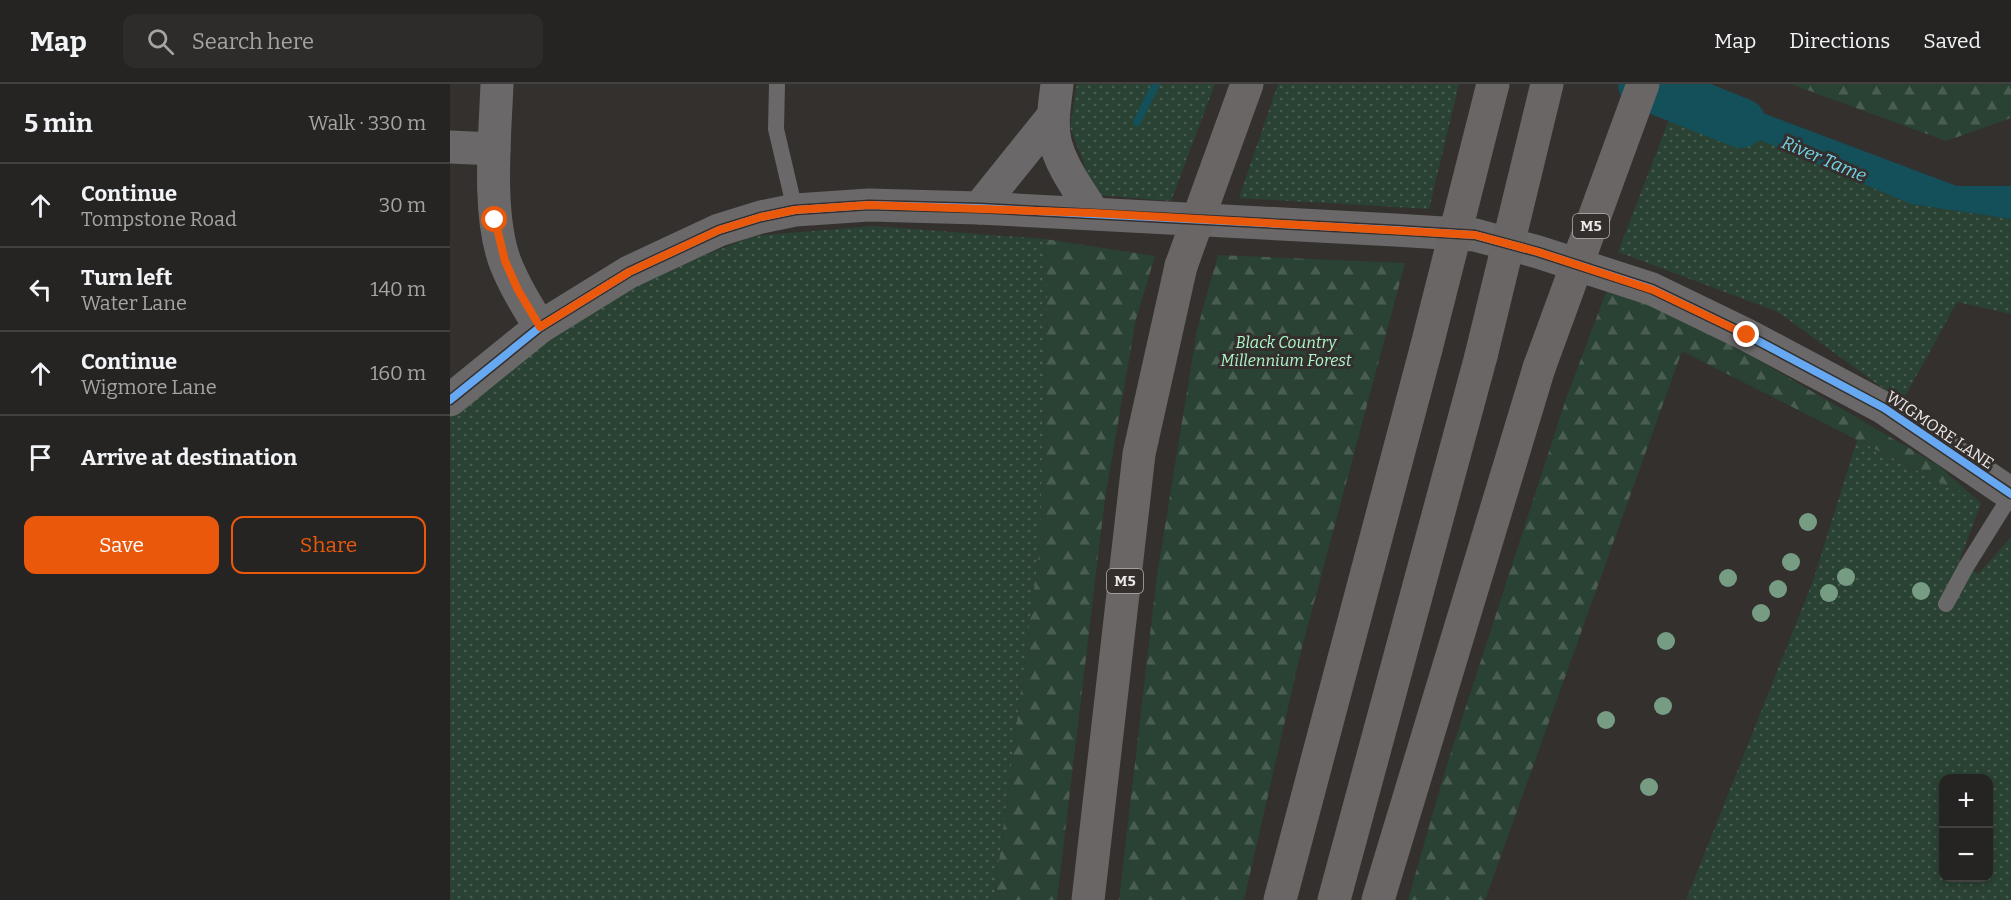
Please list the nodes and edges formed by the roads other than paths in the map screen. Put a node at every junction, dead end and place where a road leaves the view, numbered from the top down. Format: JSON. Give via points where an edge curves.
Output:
{"nodes":[{"id":1,"x":497,"y":84,"type":"edge"},
{"id":2,"x":777,"y":84,"type":"edge"},
{"id":3,"x":1057,"y":84,"type":"edge"},
{"id":4,"x":1247,"y":84,"type":"edge"},
{"id":5,"x":1493,"y":84,"type":"edge"},
{"id":6,"x":1547,"y":84,"type":"edge"},
{"id":7,"x":1643,"y":84,"type":"edge"},
{"id":8,"x":1053,"y":116,"type":"junction"},
{"id":9,"x":450,"y":147,"type":"edge"},
{"id":10,"x":494,"y":149,"type":"junction"},
{"id":11,"x":979,"y":208,"type":"junction"},
{"id":12,"x":795,"y":210,"type":"junction"},
{"id":13,"x":1093,"y":213,"type":"junction"},
{"id":14,"x":540,"y":327,"type":"junction"},
{"id":15,"x":450,"y":400,"type":"edge"},
{"id":16,"x":2011,"y":495,"type":"edge"},
{"id":17,"x":1946,"y":604,"type":"dead end"},
{"id":18,"x":1088,"y":900,"type":"edge"},
{"id":19,"x":1280,"y":900,"type":"edge"},
{"id":20,"x":1334,"y":900,"type":"edge"},
{"id":21,"x":1378,"y":900,"type":"edge"}],
"edges":[{"from":1,"to":10,"type":"street"},
{"from":2,"to":12,"type":"lane","via":[[776,129]]},
{"from":3,"to":8,"type":"street"},
{"from":4,"to":18,"type":"highway","number":"M5","bridge":true,"via":[[1181,266],[1139,454]]},
{"from":5,"to":19,"type":"highway","bridge":true},
{"from":6,"to":20,"type":"highway","bridge":true,"via":[[1481,356]]},
{"from":7,"to":21,"type":"highway","number":"M5","bridge":true,"via":[[1539,368]]},
{"from":8,"to":11,"type":"street"},
{"from":8,"to":13,"type":"street","via":[[1055,142],[1063,162]]},
{"from":9,"to":10,"type":"street"},
{"from":10,"to":14,"type":"street","via":[[495,220],[505,261]]},
{"from":11,"to":12,"type":"street","name":"WIGMORE LANE","via":[[869,205]]},
{"from":11,"to":13,"type":"street","name":"WIGMORE LANE"},
{"from":12,"to":14,"type":"street","name":"WIGMORE LANE","via":[[719,230],[629,272]]},
{"from":13,"to":16,"type":"street","name":"WIGMORE LANE","via":[[1475,235],[1538,252],[1653,290],[1747,335],[1884,408]]},
{"from":14,"to":15,"type":"street","name":"WIGMORE LANE"},
{"from":16,"to":17,"type":"lane"}]}
